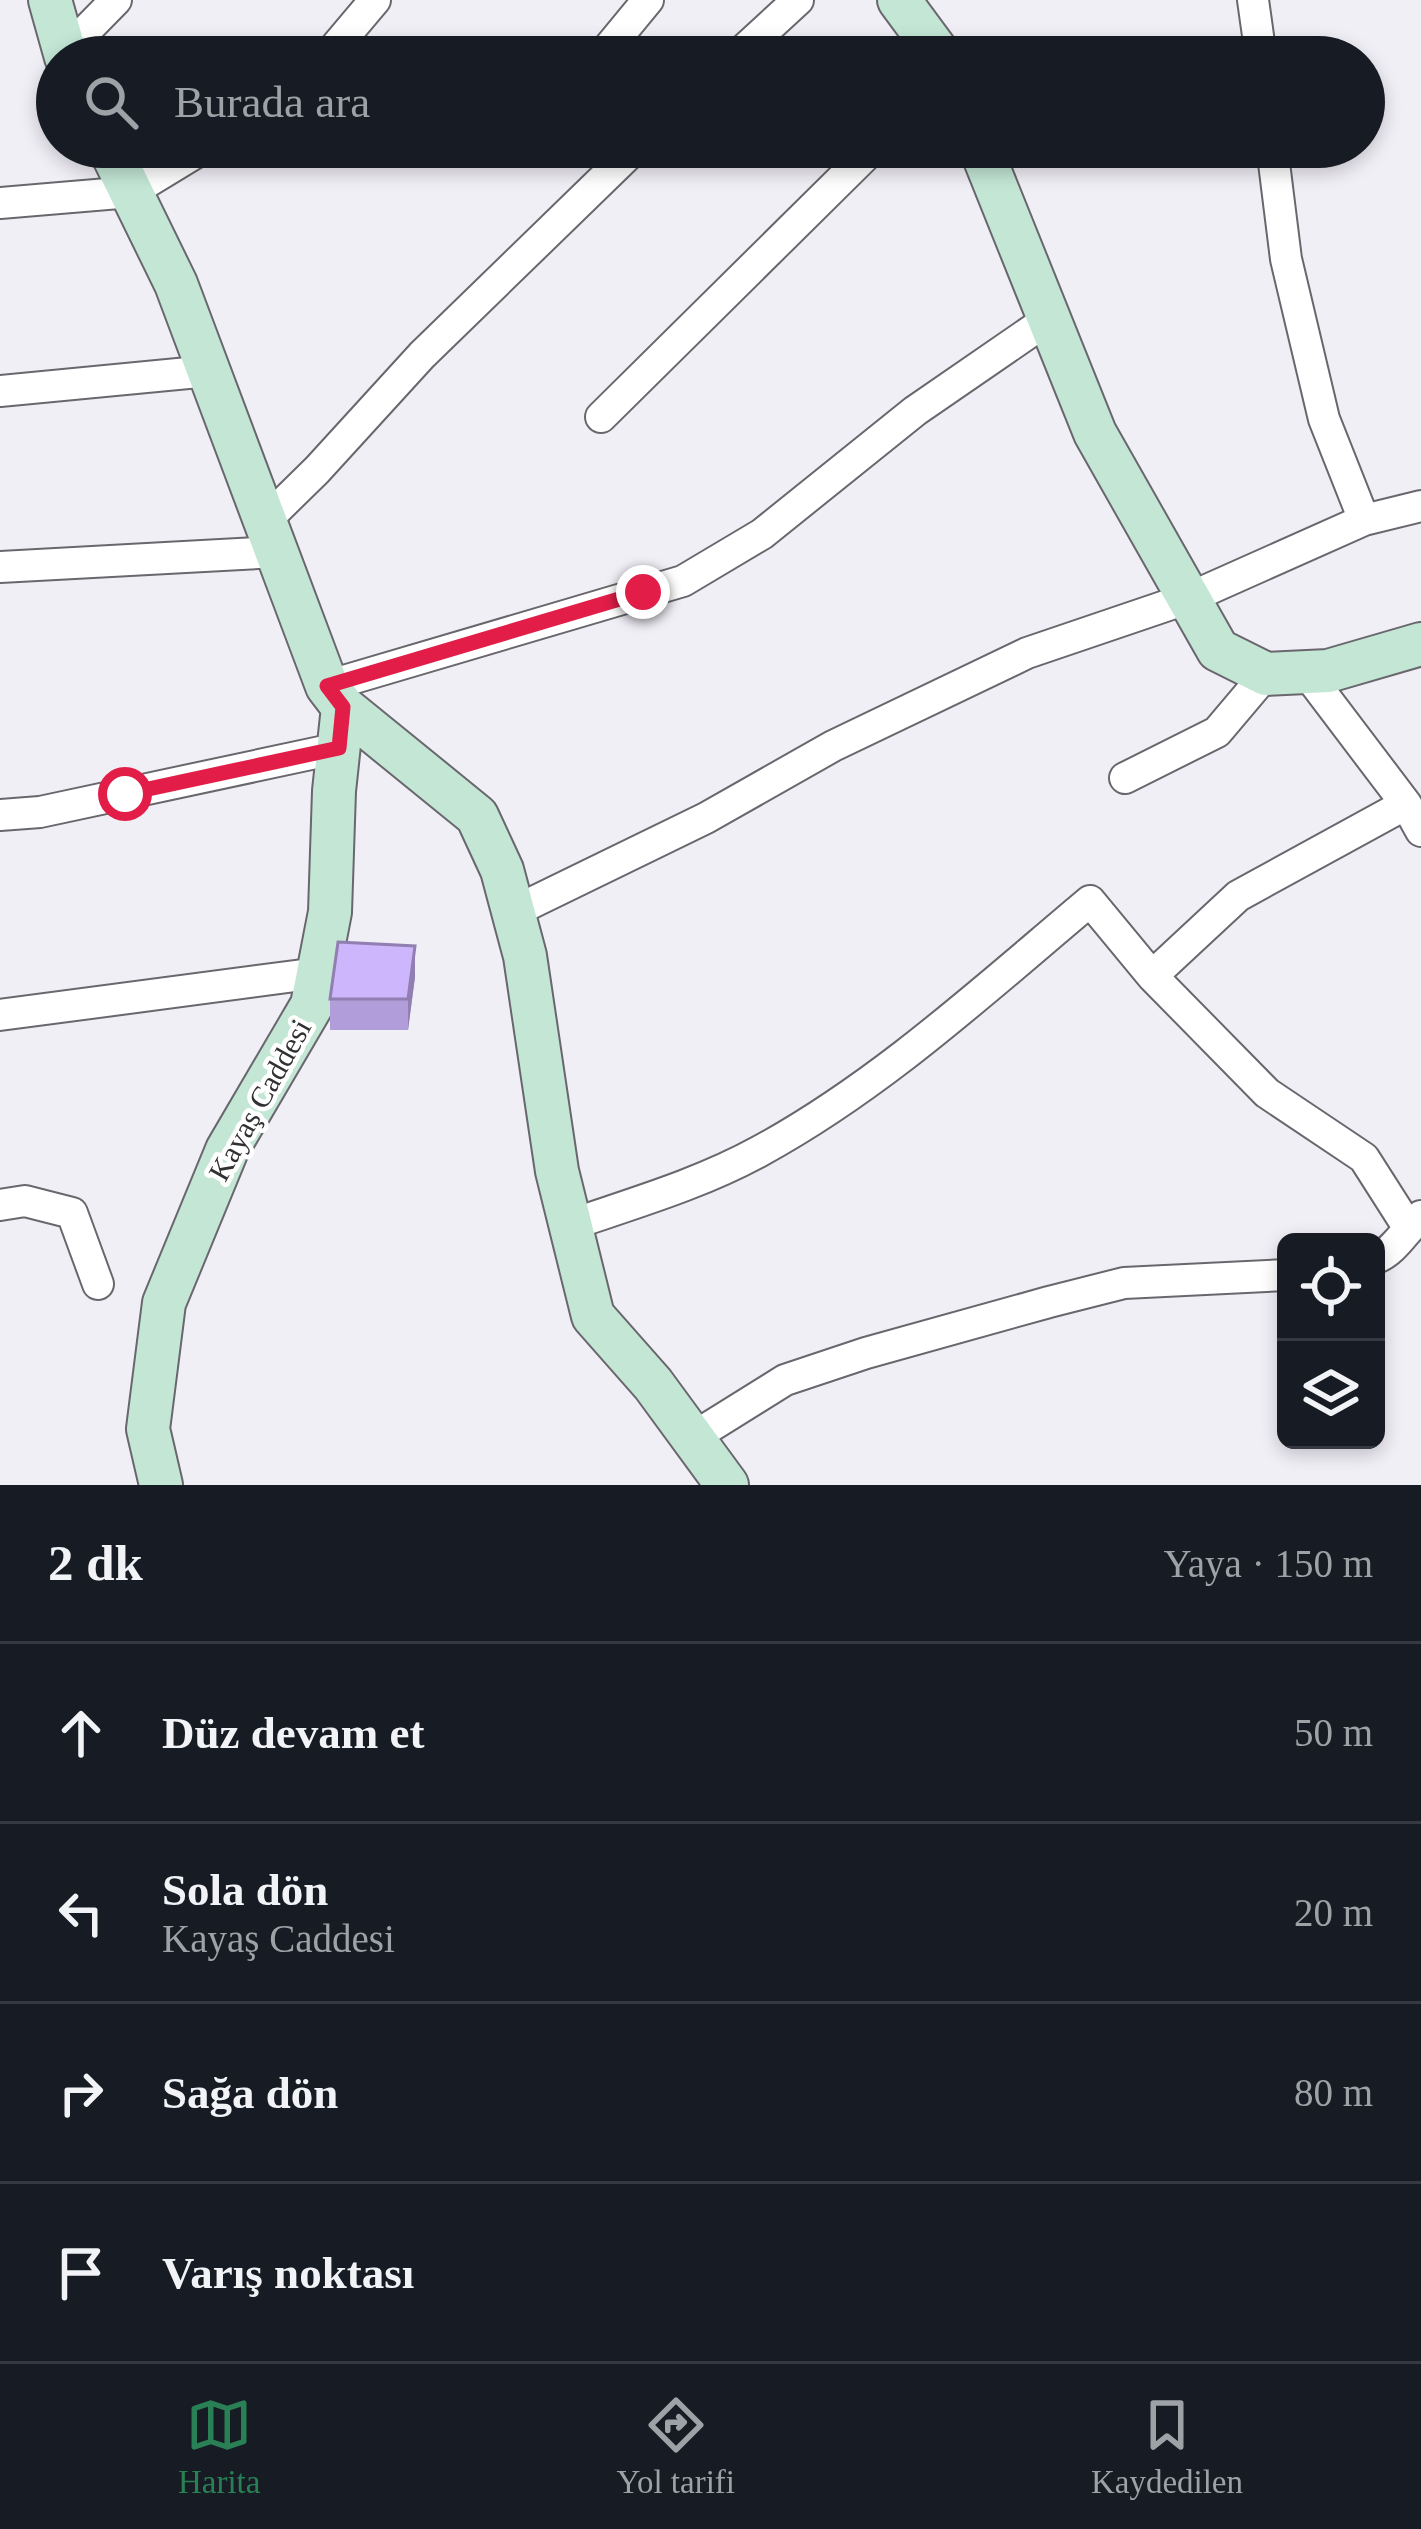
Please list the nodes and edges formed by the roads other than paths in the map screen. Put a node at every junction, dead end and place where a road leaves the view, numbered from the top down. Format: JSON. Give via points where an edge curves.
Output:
{"nodes":[{"id":1,"x":50,"y":0,"type":"edge"},
{"id":2,"x":116,"y":0,"type":"edge"},
{"id":3,"x":376,"y":0,"type":"edge"},
{"id":4,"x":648,"y":0,"type":"edge"},
{"id":5,"x":798,"y":0,"type":"edge"},
{"id":6,"x":899,"y":0,"type":"edge"},
{"id":7,"x":1253,"y":0,"type":"edge"},
{"id":8,"x":60,"y":36,"type":"edge"},
{"id":9,"x":83,"y":36,"type":"edge"},
{"id":10,"x":345,"y":36,"type":"edge"},
{"id":11,"x":618,"y":36,"type":"edge"},
{"id":12,"x":759,"y":36,"type":"edge"},
{"id":13,"x":926,"y":36,"type":"edge"},
{"id":14,"x":1258,"y":36,"type":"edge"},
{"id":15,"x":119,"y":168,"type":"edge"},
{"id":16,"x":170,"y":168,"type":"edge"},
{"id":17,"x":614,"y":168,"type":"edge"},
{"id":18,"x":853,"y":168,"type":"edge"},
{"id":19,"x":989,"y":168,"type":"edge"},
{"id":20,"x":1275,"y":168,"type":"edge"},
{"id":21,"x":131,"y":192,"type":"junction"},
{"id":22,"x":0,"y":202,"type":"edge"},
{"id":23,"x":1050,"y":318,"type":"junction"},
{"id":24,"x":208,"y":371,"type":"junction"},
{"id":25,"x":0,"y":392,"type":"edge"},
{"id":26,"x":601,"y":417,"type":"dead end"},
{"id":27,"x":1421,"y":506,"type":"edge"},
{"id":28,"x":1364,"y":520,"type":"junction"},
{"id":29,"x":271,"y":537,"type":"junction"},
{"id":30,"x":0,"y":567,"type":"edge"},
{"id":31,"x":1189,"y":598,"type":"junction"},
{"id":32,"x":1421,"y":644,"type":"edge"},
{"id":33,"x":1286,"y":673,"type":"junction"},
{"id":34,"x":336,"y":714,"type":"junction"},
{"id":35,"x":1125,"y":778,"type":"dead end"},
{"id":36,"x":0,"y":815,"type":"edge"},
{"id":37,"x":1414,"y":817,"type":"edge"},
{"id":38,"x":513,"y":912,"type":"junction"},
{"id":39,"x":317,"y":973,"type":"junction"},
{"id":40,"x":1152,"y":976,"type":"junction"},
{"id":41,"x":0,"y":1015,"type":"edge"},
{"id":42,"x":0,"y":1205,"type":"edge"},
{"id":43,"x":1414,"y":1221,"type":"edge"},
{"id":44,"x":570,"y":1225,"type":"junction"},
{"id":45,"x":1385,"y":1255,"type":"edge"},
{"id":46,"x":1277,"y":1275,"type":"edge"},
{"id":47,"x":98,"y":1284,"type":"dead end"},
{"id":48,"x":692,"y":1438,"type":"junction"},
{"id":49,"x":161,"y":1485,"type":"edge"},
{"id":50,"x":727,"y":1485,"type":"edge"}],
"edges":[{"from":1,"to":8,"type":"street"},
{"from":2,"to":9,"type":"street"},
{"from":3,"to":10,"type":"street"},
{"from":4,"to":11,"type":"street"},
{"from":5,"to":12,"type":"street"},
{"from":6,"to":13,"type":"street"},
{"from":7,"to":14,"type":"street"},
{"from":15,"to":21,"type":"street"},
{"from":16,"to":21,"type":"street"},
{"from":17,"to":29,"type":"street","via":[[422,355],[317,470]]},
{"from":18,"to":26,"type":"street"},
{"from":19,"to":23,"type":"street"},
{"from":20,"to":28,"type":"street","via":[[1286,259],[1324,419]]},
{"from":21,"to":22,"type":"street"},
{"from":21,"to":24,"type":"street"},
{"from":23,"to":31,"type":"street","via":[[1095,433]]},
{"from":23,"to":34,"type":"street","via":[[915,411],[762,534],[683,581]]},
{"from":24,"to":25,"type":"street"},
{"from":24,"to":29,"type":"street"},
{"from":27,"to":28,"type":"street"},
{"from":28,"to":31,"type":"street"},
{"from":29,"to":30,"type":"street"},
{"from":29,"to":34,"type":"street"},
{"from":31,"to":33,"type":"street","via":[[1218,650]]},
{"from":31,"to":38,"type":"street","via":[[1028,653]]},
{"from":32,"to":33,"type":"street","via":[[1328,671]]},
{"from":33,"to":35,"type":"street","via":[[1217,732]]},
{"from":33,"to":37,"type":"street"},
{"from":34,"to":36,"type":"street","via":[[40,812]]},
{"from":34,"to":38,"type":"street","via":[[477,816]]},
{"from":34,"to":39,"type":"street","name":"Kayaş Caddesi","via":[[330,912]]},
{"from":37,"to":40,"type":"street","via":[[1238,896]]},
{"from":38,"to":44,"type":"street"},
{"from":39,"to":41,"type":"street"},
{"from":39,"to":49,"type":"street","name":"Kayaş Caddesi","via":[[312,1005],[227,1150],[164,1303],[148,1429]]},
{"from":40,"to":43,"type":"street","via":[[1267,1093],[1364,1158]]},
{"from":40,"to":44,"type":"street","via":[[1090,901],[843,1102],[684,1186]]},
{"from":42,"to":47,"type":"street","via":[[25,1201],[72,1213]]},
{"from":43,"to":45,"type":"street"},
{"from":44,"to":48,"type":"street","via":[[592,1316]]},
{"from":46,"to":48,"type":"street","via":[[1124,1282],[1049,1302],[785,1380]]},
{"from":48,"to":50,"type":"street"}]}
